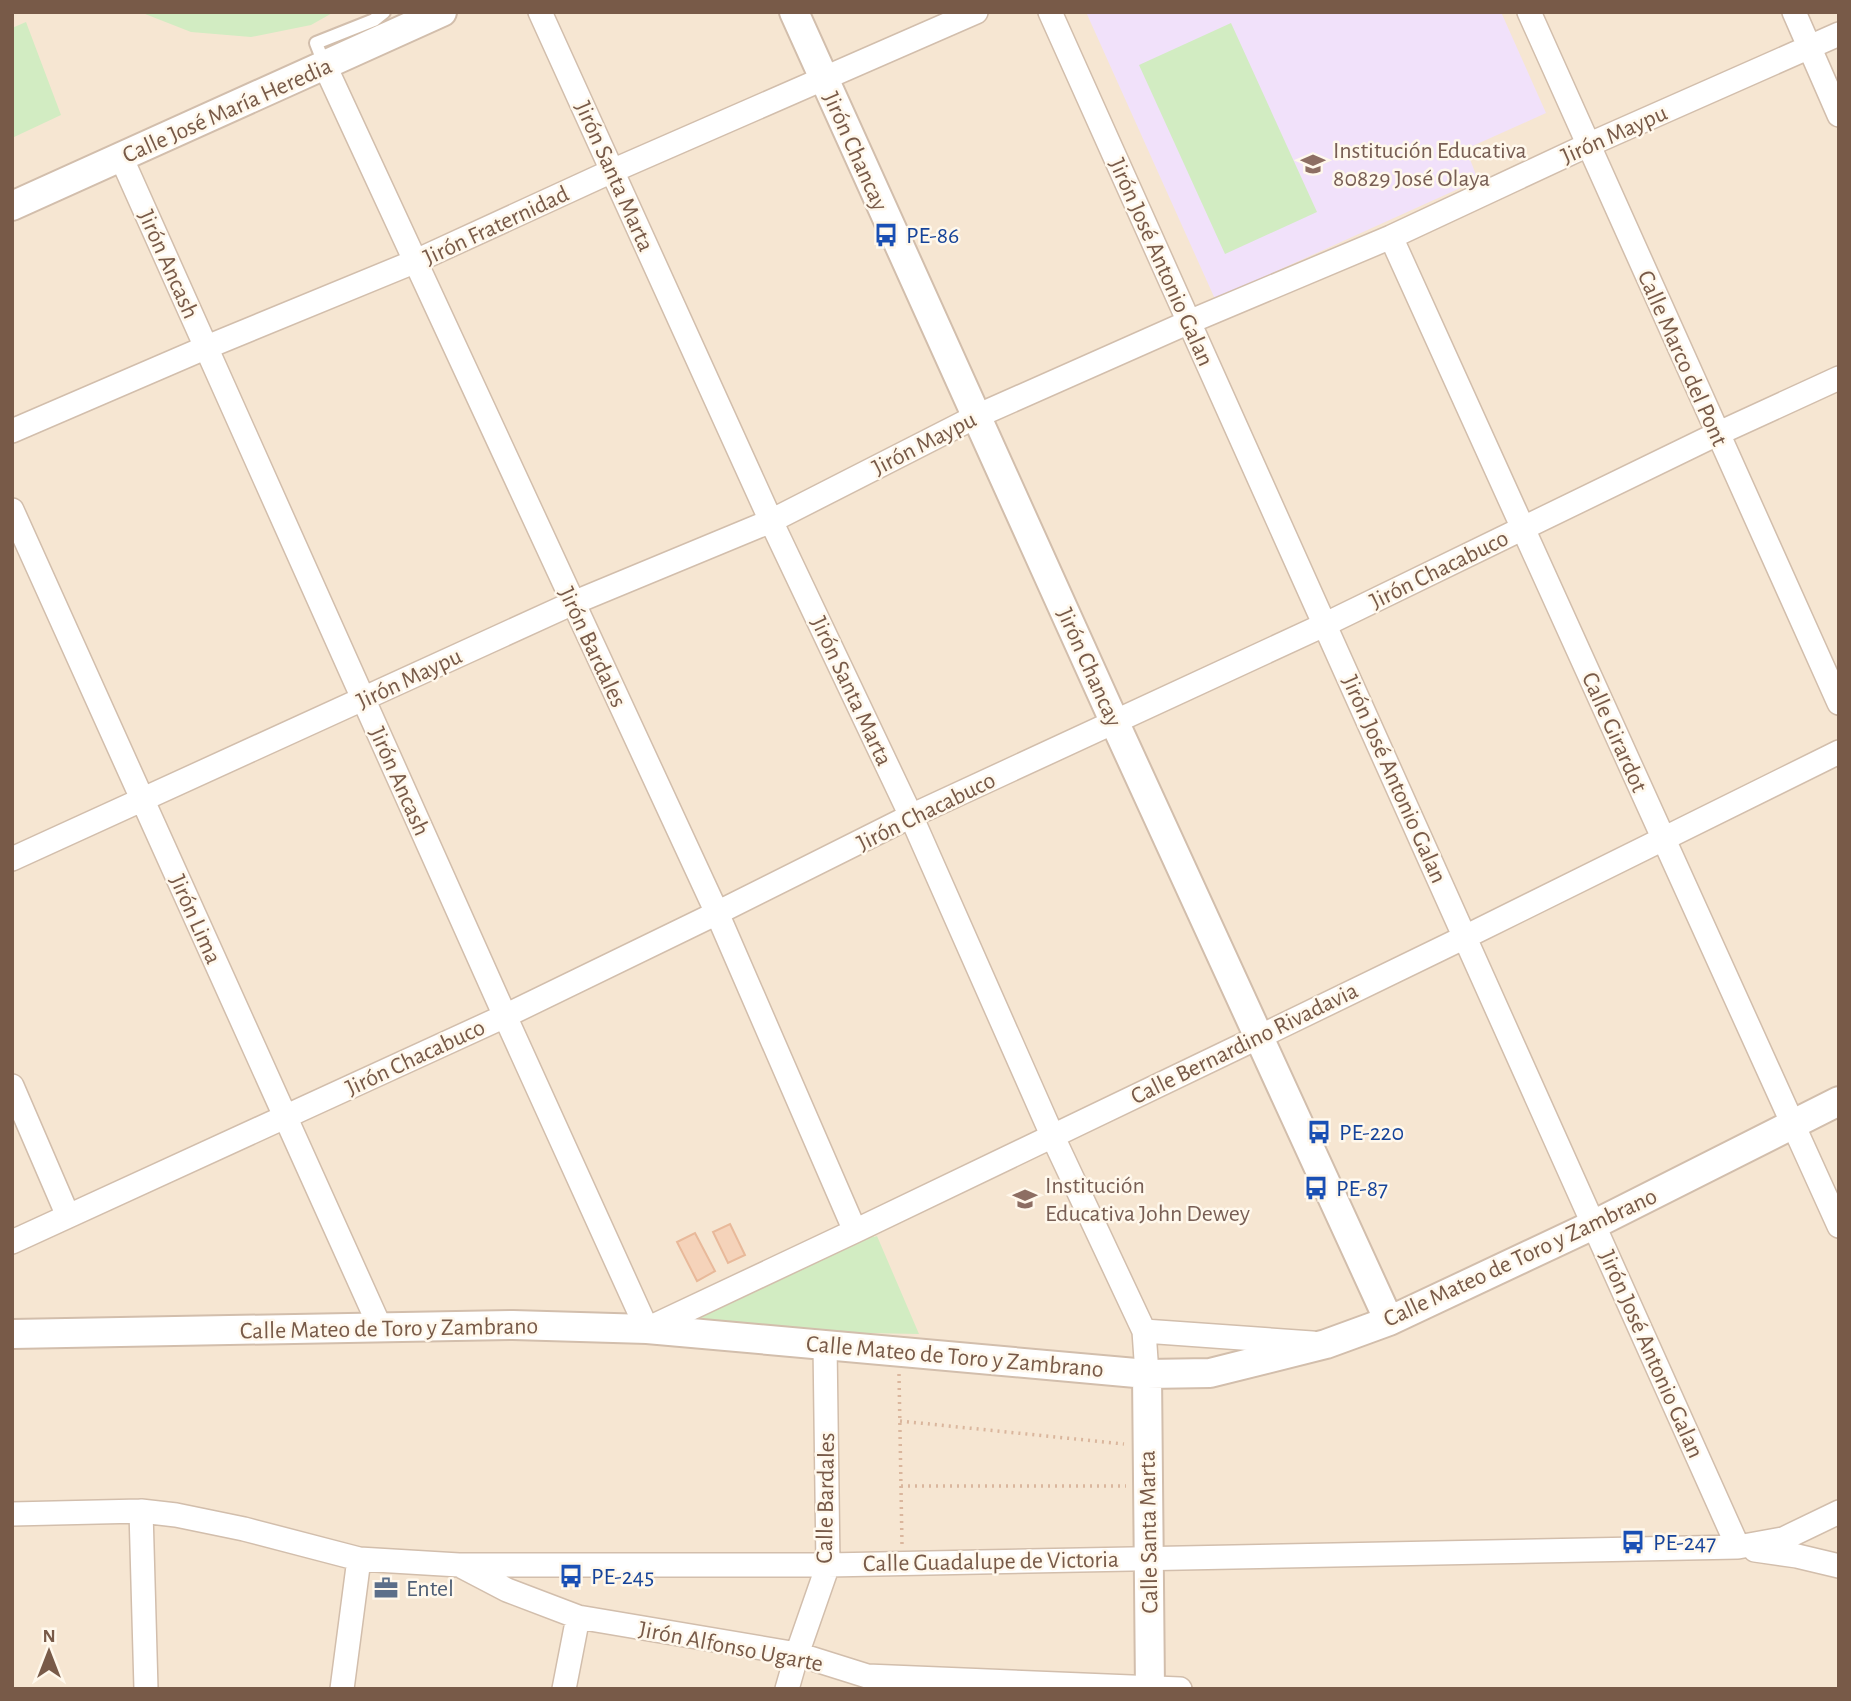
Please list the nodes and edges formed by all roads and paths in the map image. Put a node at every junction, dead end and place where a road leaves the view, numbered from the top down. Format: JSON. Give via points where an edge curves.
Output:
{"nodes":[{"id":1,"x":384,"y":12,"type":"edge"},
{"id":2,"x":442,"y":12,"type":"edge"},
{"id":3,"x":540,"y":12,"type":"edge"},
{"id":4,"x":794,"y":12,"type":"edge"},
{"id":5,"x":976,"y":12,"type":"edge"},
{"id":6,"x":1050,"y":12,"type":"edge"},
{"id":7,"x":1529,"y":12,"type":"edge"},
{"id":8,"x":1794,"y":12,"type":"edge"},
{"id":9,"x":1839,"y":34,"type":"edge"},
{"id":10,"x":1809,"y":47,"type":"junction"},
{"id":11,"x":325,"y":66,"type":"junction"},
{"id":12,"x":824,"y":80,"type":"junction"},
{"id":13,"x":1839,"y":115,"type":"edge"},
{"id":14,"x":1588,"y":145,"type":"junction"},
{"id":15,"x":121,"y":157,"type":"junction"},
{"id":16,"x":612,"y":171,"type":"junction"},
{"id":17,"x":12,"y":206,"type":"edge"},
{"id":18,"x":1391,"y":237,"type":"junction"},
{"id":19,"x":416,"y":261,"type":"junction"},
{"id":20,"x":1189,"y":322,"type":"junction"},
{"id":21,"x":207,"y":347,"type":"junction"},
{"id":22,"x":1839,"y":378,"type":"edge"},
{"id":23,"x":977,"y":416,"type":"junction"},
{"id":24,"x":12,"y":431,"type":"edge"},
{"id":25,"x":1717,"y":434,"type":"junction"},
{"id":26,"x":12,"y":510,"type":"edge"},
{"id":27,"x":771,"y":521,"type":"junction"},
{"id":28,"x":1523,"y":528,"type":"junction"},
{"id":29,"x":573,"y":603,"type":"junction"},
{"id":30,"x":1326,"y":625,"type":"junction"},
{"id":31,"x":364,"y":699,"type":"junction"},
{"id":32,"x":1839,"y":703,"type":"edge"},
{"id":33,"x":1114,"y":722,"type":"junction"},
{"id":34,"x":1839,"y":752,"type":"edge"},
{"id":35,"x":142,"y":800,"type":"junction"},
{"id":36,"x":911,"y":816,"type":"junction"},
{"id":37,"x":1663,"y":838,"type":"junction"},
{"id":38,"x":12,"y":859,"type":"edge"},
{"id":39,"x":717,"y":913,"type":"junction"},
{"id":40,"x":1465,"y":937,"type":"junction"},
{"id":41,"x":505,"y":1016,"type":"junction"},
{"id":42,"x":1259,"y":1037,"type":"junction"},
{"id":43,"x":12,"y":1086,"type":"edge"},
{"id":44,"x":1839,"y":1101,"type":"edge"},
{"id":45,"x":286,"y":1118,"type":"junction"},
{"id":46,"x":1792,"y":1123,"type":"junction"},
{"id":47,"x":1052,"y":1135,"type":"junction"},
{"id":48,"x":68,"y":1216,"type":"junction"},
{"id":49,"x":1593,"y":1225,"type":"junction"},
{"id":50,"x":1839,"y":1226,"type":"edge"},
{"id":51,"x":855,"y":1231,"type":"junction"},
{"id":52,"x":12,"y":1242,"type":"edge"},
{"id":53,"x":1389,"y":1321,"type":"junction"},
{"id":54,"x":380,"y":1326,"type":"junction"},
{"id":55,"x":647,"y":1329,"type":"junction"},
{"id":56,"x":1144,"y":1331,"type":"junction"},
{"id":57,"x":12,"y":1334,"type":"edge"},
{"id":58,"x":825,"y":1344,"type":"junction"},
{"id":59,"x":1326,"y":1344,"type":"junction"},
{"id":60,"x":898,"y":1351,"type":"junction"},
{"id":61,"x":1147,"y":1374,"type":"junction"},
{"id":62,"x":900,"y":1421,"type":"junction"},
{"id":63,"x":1147,"y":1447,"type":"junction"},
{"id":64,"x":901,"y":1486,"type":"junction"},
{"id":65,"x":1147,"y":1486,"type":"junction"},
{"id":66,"x":141,"y":1511,"type":"junction"},
{"id":67,"x":1839,"y":1512,"type":"edge"},
{"id":68,"x":12,"y":1514,"type":"edge"},
{"id":69,"x":1797,"y":1533,"type":"junction"},
{"id":70,"x":1738,"y":1547,"type":"junction"},
{"id":71,"x":1797,"y":1556,"type":"junction"},
{"id":72,"x":1148,"y":1558,"type":"junction"},
{"id":73,"x":359,"y":1559,"type":"junction"},
{"id":74,"x":903,"y":1563,"type":"junction"},
{"id":75,"x":459,"y":1565,"type":"junction"},
{"id":76,"x":828,"y":1565,"type":"junction"},
{"id":77,"x":1839,"y":1566,"type":"edge"},
{"id":78,"x":578,"y":1617,"type":"junction"},
{"id":79,"x":797,"y":1654,"type":"junction"},
{"id":80,"x":1150,"y":1688,"type":"edge"},
{"id":81,"x":146,"y":1689,"type":"edge"},
{"id":82,"x":342,"y":1689,"type":"edge"},
{"id":83,"x":564,"y":1689,"type":"edge"},
{"id":84,"x":787,"y":1689,"type":"edge"},
{"id":85,"x":1181,"y":1689,"type":"edge"}],
"edges":[{"from":1,"to":11,"type":"lane","via":[[316,43]]},
{"from":2,"to":11,"type":"street","name":"Calle José María Heredia"},
{"from":3,"to":16,"type":"street","name":"Jirón Santa Marta"},
{"from":4,"to":12,"type":"street","name":"Jirón Chancay"},
{"from":5,"to":12,"type":"street","name":"Jirón Fraternidad"},
{"from":6,"to":20,"type":"street","name":"Jirón José Antonio Galan"},
{"from":7,"to":14,"type":"street","name":"Calle Marco del Pont"},
{"from":8,"to":10,"type":"street"},
{"from":9,"to":10,"type":"street","name":"Jirón Maypu"},
{"from":10,"to":13,"type":"street"},
{"from":10,"to":14,"type":"street","name":"Jirón Maypu"},
{"from":11,"to":15,"type":"street","name":"Calle José María Heredia"},
{"from":11,"to":19,"type":"street","name":"Jirón Bardales"},
{"from":12,"to":16,"type":"street","name":"Jirón Fraternidad"},
{"from":12,"to":23,"type":"street","name":"Jirón Chancay"},
{"from":14,"to":18,"type":"street","name":"Jirón Maypu"},
{"from":14,"to":25,"type":"street","name":"Calle Marco del Pont"},
{"from":15,"to":17,"type":"street","name":"Calle José María Heredia"},
{"from":15,"to":21,"type":"street","name":"Jirón Ancash"},
{"from":16,"to":19,"type":"street","name":"Jirón Fraternidad"},
{"from":16,"to":27,"type":"street","name":"Jirón Santa Marta"},
{"from":18,"to":20,"type":"street","name":"Jirón Maypu"},
{"from":18,"to":28,"type":"street","name":"Calle Girardot"},
{"from":19,"to":21,"type":"street","name":"Jirón Fraternidad"},
{"from":19,"to":29,"type":"street","name":"Jirón Bardales"},
{"from":20,"to":23,"type":"street","name":"Jirón Maypu"},
{"from":20,"to":30,"type":"street","name":"Jirón José Antonio Galan"},
{"from":21,"to":24,"type":"street","name":"Jirón Fraternidad"},
{"from":21,"to":31,"type":"street","name":"Jirón Ancash"},
{"from":22,"to":25,"type":"street","name":"Jirón Chacabuco"},
{"from":23,"to":27,"type":"street","name":"Jirón Maypu"},
{"from":23,"to":33,"type":"street","name":"Jirón Chancay"},
{"from":25,"to":28,"type":"street","name":"Jirón Chacabuco"},
{"from":25,"to":32,"type":"street","name":"Calle Marco del Pont"},
{"from":26,"to":35,"type":"street","name":"Jirón Lima"},
{"from":27,"to":29,"type":"street","name":"Jirón Maypu"},
{"from":27,"to":36,"type":"street","name":"Jirón Santa Marta"},
{"from":28,"to":30,"type":"street","name":"Jirón Chacabuco"},
{"from":28,"to":37,"type":"street","name":"Calle Girardot"},
{"from":29,"to":31,"type":"street","name":"Jirón Maypu"},
{"from":29,"to":39,"type":"street","name":"Jirón Bardales"},
{"from":30,"to":33,"type":"street","name":"Jirón Chacabuco"},
{"from":30,"to":40,"type":"street","name":"Jirón José Antonio Galan"},
{"from":31,"to":35,"type":"street","name":"Jirón Maypu"},
{"from":31,"to":41,"type":"street","name":"Jirón Ancash"},
{"from":33,"to":36,"type":"street","name":"Jirón Chacabuco"},
{"from":33,"to":42,"type":"street","name":"Jirón Chancay"},
{"from":34,"to":37,"type":"street","name":"Calle Bernardino Rivadavia"},
{"from":35,"to":38,"type":"street","name":"Jirón Maypu"},
{"from":35,"to":45,"type":"street","name":"Jirón Lima"},
{"from":36,"to":39,"type":"street","name":"Jirón Chacabuco"},
{"from":36,"to":47,"type":"street","name":"Jirón Santa Marta"},
{"from":37,"to":40,"type":"street","name":"Calle Bernardino Rivadavia"},
{"from":37,"to":46,"type":"street","name":"Calle Girardot"},
{"from":39,"to":41,"type":"street","name":"Jirón Chacabuco"},
{"from":39,"to":51,"type":"street","name":"Jirón Bardales"},
{"from":40,"to":42,"type":"street","name":"Calle Bernardino Rivadavia"},
{"from":40,"to":49,"type":"street","name":"Jirón José Antonio Galan"},
{"from":41,"to":45,"type":"street","name":"Jirón Chacabuco"},
{"from":41,"to":55,"type":"street","name":"Jirón Ancash"},
{"from":42,"to":47,"type":"street","name":"Calle Bernardino Rivadavia"},
{"from":42,"to":53,"type":"street","name":"Jirón Chancay"},
{"from":43,"to":48,"type":"street"},
{"from":44,"to":46,"type":"street","name":"Calle Mateo de Toro y Zambrano"},
{"from":45,"to":48,"type":"street","name":"Jirón Chacabuco"},
{"from":45,"to":54,"type":"street","name":"Jirón Lima"},
{"from":46,"to":49,"type":"street","name":"Calle Mateo de Toro y Zambrano"},
{"from":46,"to":50,"type":"street","name":"Calle Girardot"},
{"from":47,"to":51,"type":"street","name":"Calle Bernardino Rivadavia"},
{"from":47,"to":56,"type":"street","name":"Jirón Santa Marta"},
{"from":48,"to":52,"type":"street","name":"Jirón Chacabuco"},
{"from":49,"to":53,"type":"street","name":"Calle Mateo de Toro y Zambrano"},
{"from":49,"to":70,"type":"street","name":"Jirón José Antonio Galan"},
{"from":51,"to":55,"type":"street","name":"Calle Bernardino Rivadavia"},
{"from":53,"to":59,"type":"street","name":"Calle Mateo de Toro y Zambrano"},
{"from":54,"to":55,"type":"street","name":"Calle Mateo de Toro y Zambrano"},
{"from":54,"to":57,"type":"street","name":"Calle Mateo de Toro y Zambrano"},
{"from":55,"to":58,"type":"street","name":"Calle Mateo de Toro y Zambrano"},
{"from":56,"to":59,"type":"street"},
{"from":56,"to":61,"type":"street","name":"Jirón Santa Marta"},
{"from":58,"to":60,"type":"street","name":"Calle Mateo de Toro y Zambrano"},
{"from":58,"to":76,"type":"street","name":"Calle Bardales"},
{"from":59,"to":61,"type":"street","name":"Calle Mateo de Toro y Zambrano","via":[[1210,1373]]},
{"from":60,"to":61,"type":"street","name":"Calle Mateo de Toro y Zambrano"},
{"from":60,"to":62,"type":"path"},
{"from":61,"to":63,"type":"street","name":"Calle Santa Marta"},
{"from":62,"to":63,"type":"path"},
{"from":62,"to":64,"type":"path"},
{"from":63,"to":65,"type":"street","name":"Calle Santa Marta"},
{"from":64,"to":65,"type":"path"},
{"from":64,"to":74,"type":"path"},
{"from":65,"to":72,"type":"street","name":"Calle Santa Marta"},
{"from":66,"to":68,"type":"street","name":"Calle Guadalupe de Victoria"},
{"from":66,"to":73,"type":"street","name":"Calle Guadalupe de Victoria","via":[[211,1521]]},
{"from":66,"to":81,"type":"street"},
{"from":67,"to":69,"type":"street","name":"Calle Guadalupe de Victoria"},
{"from":69,"to":70,"type":"street","name":"Calle Guadalupe de Victoria"},
{"from":69,"to":71,"type":"street"},
{"from":70,"to":71,"type":"street"},
{"from":70,"to":72,"type":"street","name":"Calle Guadalupe de Victoria"},
{"from":71,"to":77,"type":"street"},
{"from":72,"to":74,"type":"street","name":"Calle Guadalupe de Victoria"},
{"from":72,"to":80,"type":"street","name":"Calle Santa Marta"},
{"from":73,"to":75,"type":"street","name":"Calle Guadalupe de Victoria"},
{"from":73,"to":82,"type":"street"},
{"from":74,"to":76,"type":"street","name":"Calle Guadalupe de Victoria"},
{"from":75,"to":76,"type":"street","name":"Calle Guadalupe de Victoria"},
{"from":75,"to":78,"type":"street","name":"Jirón Alfonso Ugarte","via":[[507,1590]]},
{"from":76,"to":79,"type":"street","name":"Calle Bardales"},
{"from":78,"to":79,"type":"street","name":"Jirón Alfonso Ugarte"},
{"from":78,"to":83,"type":"street"},
{"from":79,"to":80,"type":"street","name":"Jirón Alfonso Ugarte","via":[[877,1677]]},
{"from":79,"to":84,"type":"street","name":"Calle Bardales"},
{"from":80,"to":85,"type":"street","name":"Jirón Alfonso Ugarte"}]}
